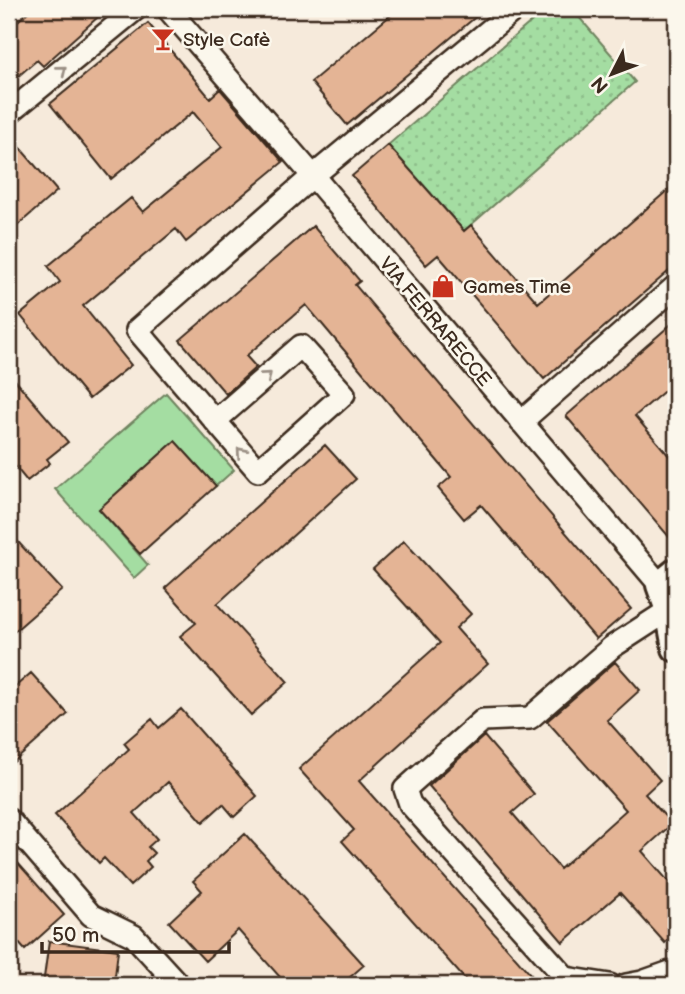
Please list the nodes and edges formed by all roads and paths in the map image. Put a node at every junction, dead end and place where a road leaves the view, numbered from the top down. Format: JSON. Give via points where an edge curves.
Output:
{"nodes":[{"id":1,"x":136,"y":9,"type":"edge"},
{"id":2,"x":168,"y":9,"type":"edge"},
{"id":3,"x":514,"y":9,"type":"edge"},
{"id":4,"x":9,"y":113,"type":"edge"},
{"id":5,"x":313,"y":176,"type":"junction"},
{"id":6,"x":676,"y":286,"type":"edge"},
{"id":7,"x":215,"y":421,"type":"junction"},
{"id":8,"x":521,"y":422,"type":"junction"},
{"id":9,"x":668,"y":589,"type":"edge"},
{"id":10,"x":676,"y":648,"type":"edge"},
{"id":11,"x":9,"y":820,"type":"edge"},
{"id":12,"x":676,"y":970,"type":"edge"},
{"id":13,"x":179,"y":985,"type":"edge"},
{"id":14,"x":610,"y":985,"type":"edge"},
{"id":15,"x":626,"y":985,"type":"edge"}],
"edges":[{"from":4,"to":1,"type":"street","one_way":true},
{"from":2,"to":5,"type":"street","name":"VIA FERRARECCE"},
{"from":3,"to":5,"type":"street"},
{"from":5,"to":7,"type":"street","via":[[137,330]]},
{"from":5,"to":8,"type":"street","name":"VIA FERRARECCE"},
{"from":6,"to":8,"type":"street"},
{"from":7,"to":7,"type":"street","one_way":true,"via":[[301,346],[344,394],[258,471]]},
{"from":8,"to":9,"type":"street","name":"VIA FERRARECCE"},
{"from":9,"to":10,"type":"street"},
{"from":9,"to":14,"type":"street","via":[[612,647],[530,718],[483,719],[405,789],[411,804],[566,978]]},
{"from":11,"to":13,"type":"street","via":[[91,915],[134,936]]},
{"from":12,"to":15,"type":"street"}]}
